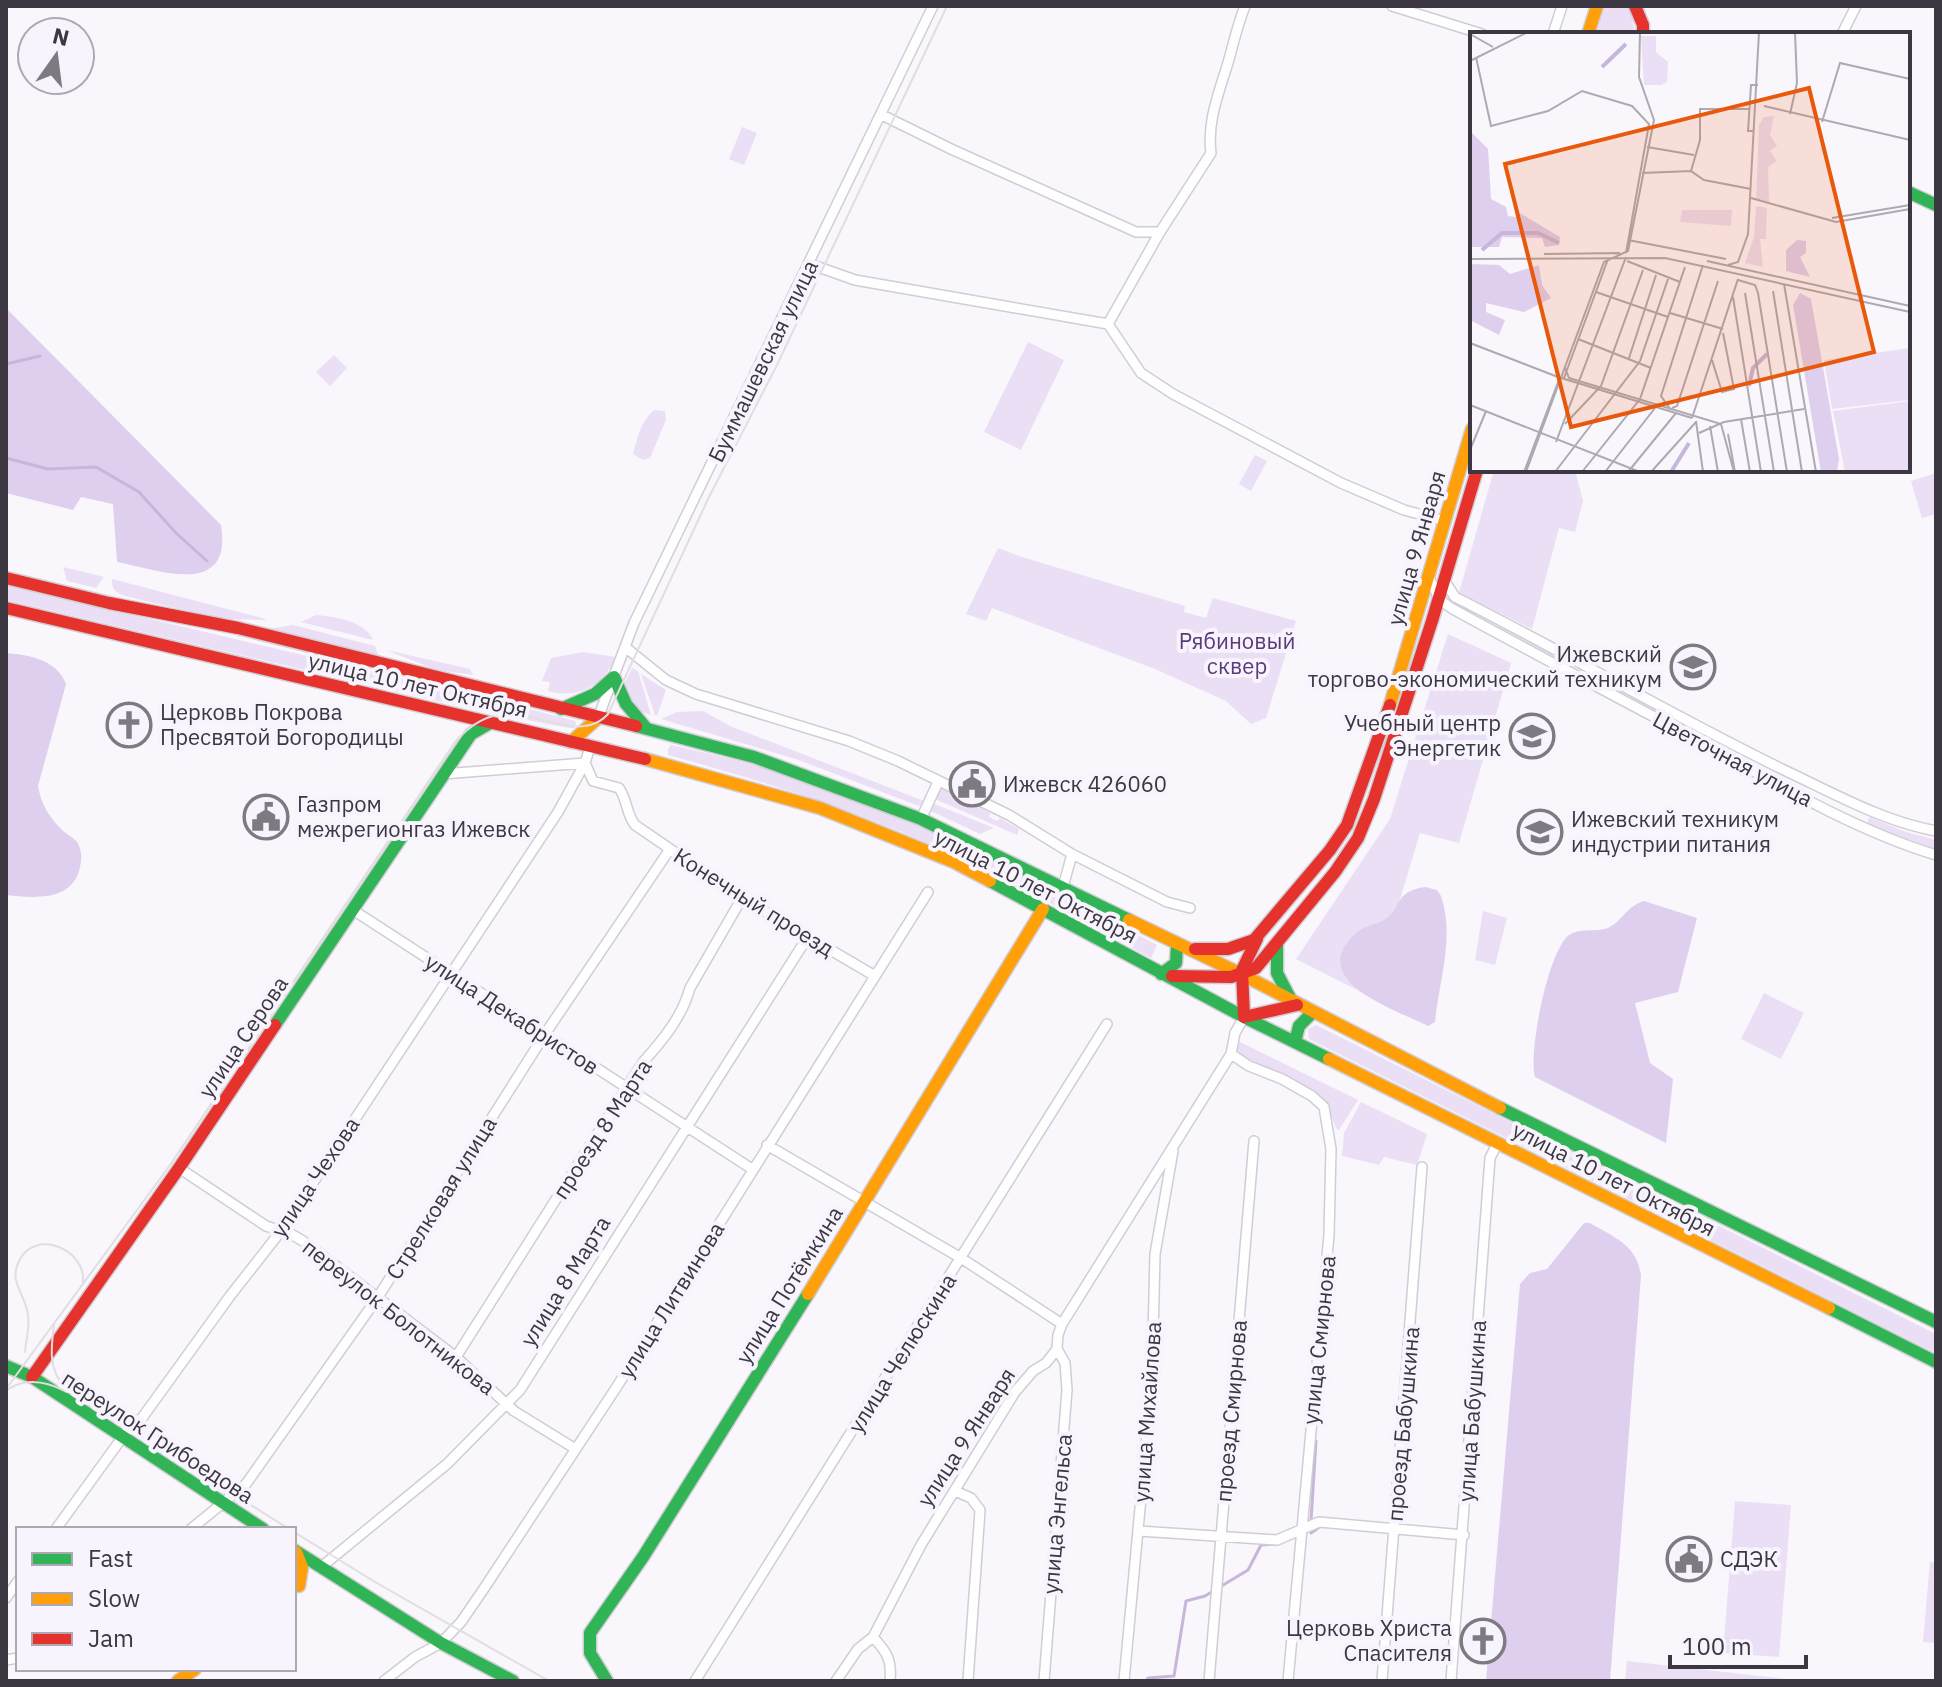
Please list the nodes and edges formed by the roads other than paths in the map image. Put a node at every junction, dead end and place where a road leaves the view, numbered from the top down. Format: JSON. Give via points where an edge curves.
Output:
{"nodes":[{"id":1,"x":933,"y":6,"type":"edge"},
{"id":2,"x":1245,"y":6,"type":"edge"},
{"id":3,"x":1392,"y":6,"type":"edge"},
{"id":4,"x":1562,"y":6,"type":"edge"},
{"id":5,"x":1597,"y":6,"type":"edge"},
{"id":6,"x":1638,"y":6,"type":"edge"},
{"id":7,"x":1856,"y":6,"type":"edge"},
{"id":8,"x":1643,"y":29,"type":"edge"},
{"id":9,"x":1476,"y":32,"type":"edge"},
{"id":10,"x":1554,"y":32,"type":"edge"},
{"id":11,"x":1589,"y":32,"type":"edge"},
{"id":12,"x":1843,"y":32,"type":"edge"},
{"id":13,"x":882,"y":115,"type":"junction"},
{"id":14,"x":1910,"y":193,"type":"edge"},
{"id":15,"x":1936,"y":205,"type":"edge"},
{"id":16,"x":1160,"y":232,"type":"junction"},
{"id":17,"x":810,"y":264,"type":"junction"},
{"id":18,"x":1108,"y":324,"type":"junction"},
{"id":19,"x":1470,"y":436,"type":"edge"},
{"id":20,"x":1476,"y":472,"type":"edge"},
{"id":21,"x":1445,"y":521,"type":"junction"},
{"id":22,"x":1429,"y":577,"type":"junction"},
{"id":23,"x":6,"y":578,"type":"edge"},
{"id":24,"x":1444,"y":580,"type":"junction"},
{"id":25,"x":1455,"y":597,"type":"junction"},
{"id":26,"x":1439,"y":599,"type":"junction"},
{"id":27,"x":6,"y":608,"type":"edge"},
{"id":28,"x":1451,"y":608,"type":"junction"},
{"id":29,"x":1419,"y":610,"type":"junction"},
{"id":30,"x":1432,"y":621,"type":"junction"},
{"id":31,"x":625,"y":647,"type":"junction"},
{"id":32,"x":1578,"y":662,"type":"junction"},
{"id":33,"x":1572,"y":675,"type":"junction"},
{"id":34,"x":614,"y":677,"type":"junction"},
{"id":35,"x":561,"y":709,"type":"junction"},
{"id":36,"x":598,"y":718,"type":"junction"},
{"id":37,"x":490,"y":723,"type":"junction"},
{"id":38,"x":647,"y":729,"type":"junction"},
{"id":39,"x":679,"y":738,"type":"junction"},
{"id":40,"x":571,"y":742,"type":"junction"},
{"id":41,"x":590,"y":747,"type":"junction"},
{"id":42,"x":1742,"y":749,"type":"junction"},
{"id":43,"x":1736,"y":762,"type":"junction"},
{"id":44,"x":585,"y":763,"type":"junction"},
{"id":45,"x":664,"y":764,"type":"junction"},
{"id":46,"x":443,"y":774,"type":"junction"},
{"id":47,"x":938,"y":782,"type":"junction"},
{"id":48,"x":1867,"y":809,"type":"junction"},
{"id":49,"x":921,"y":819,"type":"junction"},
{"id":50,"x":1860,"y":825,"type":"junction"},
{"id":51,"x":1936,"y":831,"type":"edge"},
{"id":52,"x":670,"y":849,"type":"junction"},
{"id":53,"x":1072,"y":854,"type":"junction"},
{"id":54,"x":1936,"y":855,"type":"edge"},
{"id":55,"x":1063,"y":887,"type":"junction"},
{"id":56,"x":928,"y":892,"type":"dead end"},
{"id":57,"x":742,"y":898,"type":"junction"},
{"id":58,"x":1190,"y":908,"type":"dead end"},
{"id":59,"x":1043,"y":909,"type":"junction"},
{"id":60,"x":353,"y":910,"type":"junction"},
{"id":61,"x":1258,"y":936,"type":"junction"},
{"id":62,"x":807,"y":938,"type":"junction"},
{"id":63,"x":1278,"y":938,"type":"junction"},
{"id":64,"x":1177,"y":945,"type":"junction"},
{"id":65,"x":451,"y":974,"type":"junction"},
{"id":66,"x":1161,"y":974,"type":"junction"},
{"id":67,"x":1241,"y":974,"type":"junction"},
{"id":68,"x":875,"y":976,"type":"junction"},
{"id":69,"x":1297,"y":1005,"type":"junction"},
{"id":70,"x":1312,"y":1013,"type":"junction"},
{"id":71,"x":1244,"y":1017,"type":"junction"},
{"id":72,"x":1107,"y":1024,"type":"dead end"},
{"id":73,"x":545,"y":1034,"type":"junction"},
{"id":74,"x":1295,"y":1042,"type":"junction"},
{"id":75,"x":1231,"y":1054,"type":"junction"},
{"id":76,"x":626,"y":1089,"type":"junction"},
{"id":77,"x":685,"y":1128,"type":"junction"},
{"id":78,"x":1254,"y":1141,"type":"dead end"},
{"id":79,"x":1498,"y":1142,"type":"junction"},
{"id":80,"x":1174,"y":1144,"type":"junction"},
{"id":81,"x":767,"y":1145,"type":"junction"},
{"id":82,"x":1422,"y":1167,"type":"dead end"},
{"id":83,"x":179,"y":1168,"type":"junction"},
{"id":84,"x":752,"y":1169,"type":"junction"},
{"id":85,"x":865,"y":1203,"type":"junction"},
{"id":86,"x":281,"y":1231,"type":"junction"},
{"id":87,"x":961,"y":1258,"type":"junction"},
{"id":88,"x":378,"y":1297,"type":"junction"},
{"id":89,"x":1936,"y":1322,"type":"edge"},
{"id":90,"x":1062,"y":1324,"type":"junction"},
{"id":91,"x":1057,"y":1349,"type":"junction"},
{"id":92,"x":456,"y":1357,"type":"junction"},
{"id":93,"x":1936,"y":1362,"type":"edge"},
{"id":94,"x":7,"y":1368,"type":"edge"},
{"id":95,"x":32,"y":1377,"type":"junction"},
{"id":96,"x":507,"y":1402,"type":"junction"},
{"id":97,"x":123,"y":1437,"type":"junction"},
{"id":98,"x":574,"y":1448,"type":"junction"},
{"id":99,"x":955,"y":1491,"type":"junction"},
{"id":100,"x":225,"y":1504,"type":"junction"},
{"id":101,"x":57,"y":1527,"type":"edge"},
{"id":102,"x":194,"y":1527,"type":"edge"},
{"id":103,"x":260,"y":1527,"type":"edge"},
{"id":104,"x":1301,"y":1530,"type":"junction"},
{"id":105,"x":1394,"y":1530,"type":"junction"},
{"id":106,"x":1139,"y":1531,"type":"junction"},
{"id":107,"x":1464,"y":1535,"type":"junction"},
{"id":108,"x":1221,"y":1536,"type":"junction"},
{"id":109,"x":296,"y":1552,"type":"edge"},
{"id":110,"x":296,"y":1553,"type":"edge"},
{"id":111,"x":320,"y":1568,"type":"junction"},
{"id":112,"x":338,"y":1579,"type":"junction"},
{"id":113,"x":300,"y":1585,"type":"edge"},
{"id":114,"x":873,"y":1637,"type":"junction"},
{"id":115,"x":441,"y":1643,"type":"junction"},
{"id":116,"x":384,"y":1681,"type":"edge"},
{"id":117,"x":513,"y":1681,"type":"edge"},
{"id":118,"x":607,"y":1681,"type":"edge"},
{"id":119,"x":695,"y":1681,"type":"edge"},
{"id":120,"x":836,"y":1681,"type":"edge"},
{"id":121,"x":890,"y":1681,"type":"edge"},
{"id":122,"x":968,"y":1681,"type":"edge"},
{"id":123,"x":1044,"y":1681,"type":"edge"},
{"id":124,"x":1124,"y":1681,"type":"edge"},
{"id":125,"x":1209,"y":1681,"type":"edge"},
{"id":126,"x":1288,"y":1681,"type":"edge"},
{"id":127,"x":1382,"y":1681,"type":"edge"},
{"id":128,"x":1451,"y":1681,"type":"edge"}],
"edges":[{"from":1,"to":13,"type":"street","name":"Буммашевская улица"},
{"from":2,"to":16,"type":"street","via":[[1214,107],[1211,153]]},
{"from":3,"to":9,"type":"street"},
{"from":4,"to":10,"type":"street"},
{"from":5,"to":11,"type":"main road"},
{"from":6,"to":8,"type":"main road"},
{"from":7,"to":12,"type":"street"},
{"from":13,"to":16,"type":"street","via":[[1136,232]]},
{"from":13,"to":17,"type":"street","name":"Буммашевская улица"},
{"from":14,"to":15,"type":"main road"},
{"from":16,"to":18,"type":"street"},
{"from":17,"to":18,"type":"street","via":[[855,280]]},
{"from":17,"to":31,"type":"street","name":"Буммашевская улица"},
{"from":18,"to":21,"type":"street","via":[[1141,373],[1173,394],[1341,483]]},
{"from":19,"to":21,"type":"main road","name":"улица 9 Января"},
{"from":20,"to":24,"type":"main road","name":"улица 9 Января"},
{"from":21,"to":22,"type":"main road","name":"улица 9 Января"},
{"from":22,"to":26,"type":"street"},
{"from":22,"to":29,"type":"main road","name":"улица 9 Января"},
{"from":23,"to":35,"type":"main road","name":"улица 10 лет Октября","via":[[238,628]]},
{"from":24,"to":25,"type":"street"},
{"from":24,"to":26,"type":"main road","name":"улица 9 Января"},
{"from":25,"to":26,"type":"street"},
{"from":25,"to":32,"type":"street","name":"Цветочная улица"},
{"from":26,"to":28,"type":"street","name":"Цветочная улица"},
{"from":26,"to":29,"type":"street"},
{"from":26,"to":30,"type":"main road","name":"улица 9 Января"},
{"from":27,"to":37,"type":"main road","name":"улица 10 лет Октября"},
{"from":28,"to":30,"type":"street"},
{"from":28,"to":33,"type":"street","name":"Цветочная улица"},
{"from":29,"to":61,"type":"main road","name":"улица 9 Января","via":[[1347,825]]},
{"from":30,"to":63,"type":"main road","name":"улица 9 Января","via":[[1366,822],[1335,872]]},
{"from":31,"to":34,"type":"street","name":"Буммашевская улица"},
{"from":31,"to":47,"type":"street","via":[[666,680],[696,694],[849,741]]},
{"from":32,"to":33,"type":"street"},
{"from":32,"to":42,"type":"street","name":"Цветочная улица"},
{"from":33,"to":43,"type":"street","name":"Цветочная улица"},
{"from":34,"to":35,"type":"main road","via":[[595,694]]},
{"from":34,"to":36,"type":"street","name":"Буммашевская улица"},
{"from":34,"to":38,"type":"main road","via":[[626,704]]},
{"from":35,"to":36,"type":"main road","name":"улица 10 лет Октября"},
{"from":36,"to":38,"type":"main road","name":"улица 10 лет Октября"},
{"from":36,"to":40,"type":"main road"},
{"from":37,"to":40,"type":"main road","name":"улица 10 лет Октября"},
{"from":37,"to":46,"type":"main road","name":"улица Серова","via":[[471,734]]},
{"from":38,"to":39,"type":"main road","name":"улица 10 лет Октября"},
{"from":39,"to":45,"type":"main road","via":[[667,741]]},
{"from":39,"to":49,"type":"main road","name":"улица 10 лет Октября","via":[[754,757]]},
{"from":40,"to":41,"type":"main road","name":"улица 10 лет Октября"},
{"from":41,"to":44,"type":"street","name":"улица Чехова"},
{"from":41,"to":45,"type":"main road","name":"улица 10 лет Октября"},
{"from":42,"to":43,"type":"street"},
{"from":42,"to":48,"type":"street","name":"Цветочная улица"},
{"from":43,"to":50,"type":"street","name":"Цветочная улица"},
{"from":44,"to":46,"type":"street"},
{"from":44,"to":52,"type":"street","name":"Конечный проезд","via":[[593,781],[619,788],[635,825]]},
{"from":44,"to":65,"type":"street","name":"улица Чехова"},
{"from":45,"to":59,"type":"main road","name":"улица 10 лет Октября","via":[[834,813],[954,862]]},
{"from":46,"to":60,"type":"main road","name":"улица Серова"},
{"from":47,"to":49,"type":"street"},
{"from":47,"to":53,"type":"street","via":[[1009,815]]},
{"from":48,"to":50,"type":"street"},
{"from":48,"to":51,"type":"street","name":"Цветочная улица"},
{"from":49,"to":55,"type":"main road","name":"улица 10 лет Октября"},
{"from":50,"to":54,"type":"street","name":"Цветочная улица"},
{"from":52,"to":57,"type":"street","name":"Конечный проезд"},
{"from":52,"to":73,"type":"street","name":"Стрелковая улица"},
{"from":53,"to":55,"type":"street"},
{"from":53,"to":58,"type":"street","via":[[1167,902]]},
{"from":55,"to":64,"type":"main road","name":"улица 10 лет Октября"},
{"from":56,"to":68,"type":"street","name":"улица Литвинова"},
{"from":57,"to":62,"type":"street","name":"Конечный проезд"},
{"from":57,"to":76,"type":"street","name":"проезд 8 Марта","via":[[668,1034]]},
{"from":59,"to":66,"type":"main road","name":"улица 10 лет Октября"},
{"from":59,"to":85,"type":"main road","name":"улица Потёмкина"},
{"from":60,"to":65,"type":"street","name":"улица Декабристов"},
{"from":60,"to":83,"type":"main road","name":"улица Серова"},
{"from":61,"to":64,"type":"main road","name":"улица 9 Января","via":[[1218,950]]},
{"from":61,"to":67,"type":"main road"},
{"from":62,"to":68,"type":"street","name":"Конечный проезд"},
{"from":62,"to":77,"type":"street","name":"улица 8 Марта"},
{"from":63,"to":67,"type":"main road","name":"улица 9 Января","via":[[1260,964]]},
{"from":63,"to":69,"type":"main road","via":[[1278,980]]},
{"from":64,"to":66,"type":"main road","via":[[1177,963]]},
{"from":64,"to":67,"type":"main road","name":"улица 10 лет Октября"},
{"from":65,"to":73,"type":"street","name":"улица Декабристов"},
{"from":65,"to":86,"type":"street","name":"улица Чехова"},
{"from":66,"to":67,"type":"main road","via":[[1199,979]]},
{"from":66,"to":71,"type":"main road","name":"улица 10 лет Октября"},
{"from":67,"to":69,"type":"main road","name":"улица 10 лет Октября"},
{"from":67,"to":71,"type":"main road"},
{"from":68,"to":81,"type":"street","name":"улица Литвинова"},
{"from":69,"to":70,"type":"main road","name":"улица 10 лет Октября"},
{"from":69,"to":71,"type":"main road"},
{"from":70,"to":74,"type":"main road","via":[[1299,1026]]},
{"from":70,"to":89,"type":"main road","name":"улица 10 лет Октября"},
{"from":71,"to":74,"type":"main road","name":"улица 10 лет Октября"},
{"from":71,"to":75,"type":"street"},
{"from":72,"to":87,"type":"street","name":"улица Челюскина"},
{"from":73,"to":76,"type":"street","name":"улица Декабристов"},
{"from":73,"to":88,"type":"street","name":"Стрелковая улица"},
{"from":74,"to":79,"type":"main road","name":"улица 10 лет Октября"},
{"from":75,"to":80,"type":"street"},
{"from":75,"to":104,"type":"street","name":"улица Смирнова","via":[[1312,1096],[1324,1107],[1329,1125],[1329,1235]]},
{"from":76,"to":77,"type":"street","name":"улица Декабристов"},
{"from":76,"to":92,"type":"street","name":"проезд 8 Марта"},
{"from":77,"to":84,"type":"street","name":"улица Декабристов"},
{"from":77,"to":96,"type":"street","name":"улица 8 Марта","via":[[520,1390]]},
{"from":78,"to":108,"type":"street","name":"проезд Смирнова"},
{"from":79,"to":93,"type":"main road","name":"улица 10 лет Октября"},
{"from":79,"to":107,"type":"street","name":"улица Бабушкина","via":[[1490,1158]]},
{"from":80,"to":90,"type":"street"},
{"from":80,"to":106,"type":"street","name":"улица Михайлова","via":[[1155,1254],[1152,1379]]},
{"from":81,"to":84,"type":"street","name":"улица Литвинова"},
{"from":81,"to":85,"type":"street"},
{"from":82,"to":105,"type":"street","name":"проезд Бабушкина"},
{"from":83,"to":86,"type":"street","name":"переулок Болотникова"},
{"from":83,"to":95,"type":"main road","name":"улица Серова"},
{"from":84,"to":98,"type":"street","name":"улица Литвинова"},
{"from":85,"to":87,"type":"street"},
{"from":85,"to":118,"type":"main road","name":"улица Потёмкина","via":[[590,1633],[589,1655]]},
{"from":86,"to":88,"type":"street","name":"переулок Болотникова","via":[[303,1241]]},
{"from":86,"to":97,"type":"street","name":"улица Чехова"},
{"from":87,"to":90,"type":"street"},
{"from":87,"to":119,"type":"street","name":"улица Челюскина"},
{"from":88,"to":92,"type":"street","name":"переулок Болотникова"},
{"from":88,"to":100,"type":"street","name":"Стрелковая улица","via":[[246,1484]]},
{"from":90,"to":91,"type":"street"},
{"from":91,"to":99,"type":"street","name":"улица 9 Января","via":[[1015,1392]]},
{"from":91,"to":123,"type":"street","name":"улица Энгельса","via":[[1065,1363],[1067,1390]]},
{"from":92,"to":96,"type":"street","name":"переулок Болотникова"},
{"from":94,"to":95,"type":"main road","name":"переулок Грибоедова"},
{"from":95,"to":97,"type":"main road","name":"переулок Грибоедова"},
{"from":96,"to":98,"type":"street","name":"переулок Болотникова"},
{"from":96,"to":111,"type":"street","name":"улица 8 Марта","via":[[447,1464]]},
{"from":97,"to":100,"type":"main road","name":"переулок Грибоедова"},
{"from":97,"to":101,"type":"street","name":"улица Чехова"},
{"from":98,"to":115,"type":"street","name":"улица Литвинова","via":[[483,1590]]},
{"from":99,"to":114,"type":"street","name":"улица 9 Января"},
{"from":99,"to":122,"type":"street","via":[[971,1498],[980,1510]]},
{"from":100,"to":102,"type":"street","name":"Стрелковая улица"},
{"from":100,"to":103,"type":"main road","name":"переулок Грибоедова"},
{"from":104,"to":105,"type":"street","via":[[1319,1522]]},
{"from":104,"to":108,"type":"street","via":[[1277,1540]]},
{"from":104,"to":126,"type":"street","name":"улица Смирнова"},
{"from":105,"to":107,"type":"street"},
{"from":105,"to":127,"type":"street","name":"проезд Бабушкина"},
{"from":106,"to":108,"type":"street"},
{"from":106,"to":124,"type":"street","name":"улица Михайлова"},
{"from":107,"to":128,"type":"street","name":"улица Бабушкина"},
{"from":108,"to":125,"type":"street","name":"проезд Смирнова"},
{"from":109,"to":111,"type":"main road"},
{"from":110,"to":113,"type":"main road","via":[[302,1567]]},
{"from":111,"to":112,"type":"main road"},
{"from":111,"to":113,"type":"main road","name":"улица 8 Марта"},
{"from":112,"to":113,"type":"main road","via":[[322,1576]]},
{"from":112,"to":115,"type":"main road"},
{"from":114,"to":120,"type":"street","name":"улица 9 Января"},
{"from":114,"to":121,"type":"street","via":[[888,1653]]},
{"from":115,"to":116,"type":"street","name":"улица Литвинова"},
{"from":115,"to":117,"type":"main road"}]}
